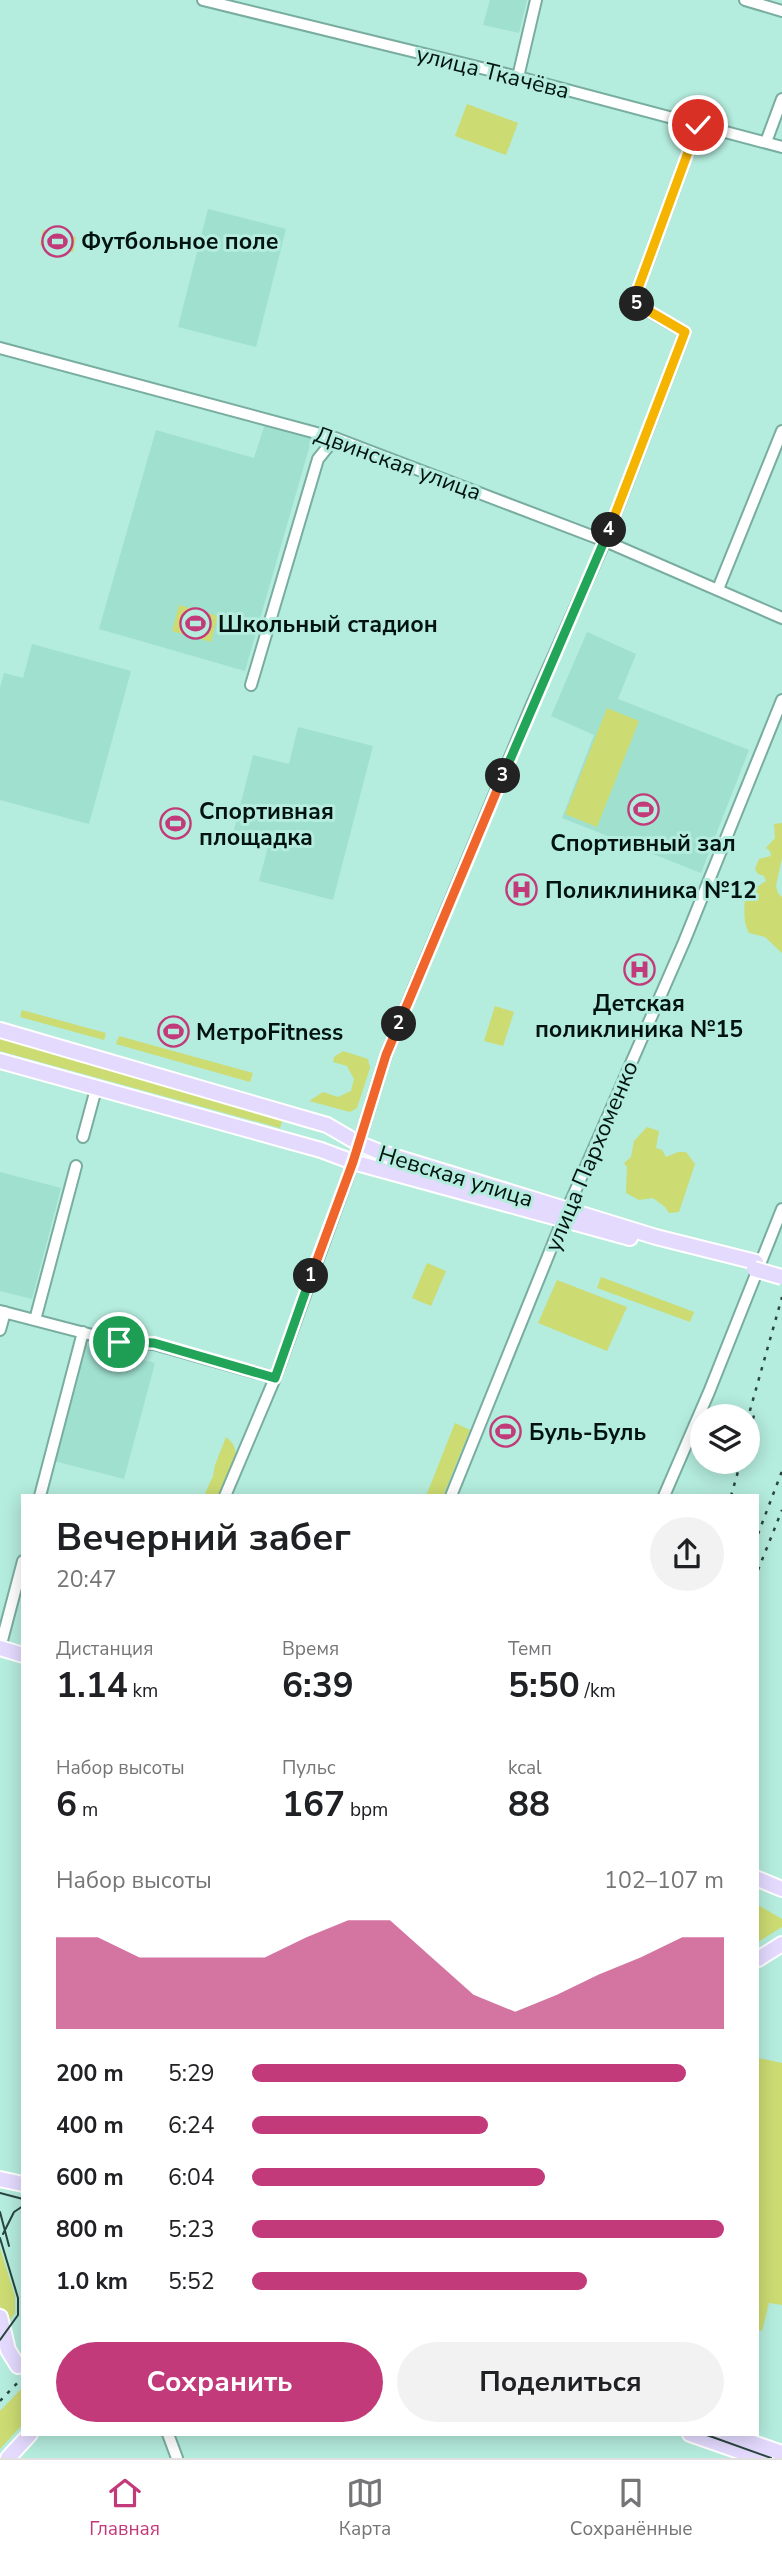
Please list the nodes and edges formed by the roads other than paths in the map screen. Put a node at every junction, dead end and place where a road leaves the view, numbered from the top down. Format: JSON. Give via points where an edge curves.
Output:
{"nodes":[{"id":1,"x":203,"y":0,"type":"edge"},
{"id":2,"x":536,"y":0,"type":"edge"},
{"id":3,"x":745,"y":0,"type":"edge"},
{"id":4,"x":782,"y":11,"type":"edge"},
{"id":5,"x":518,"y":77,"type":"junction"},
{"id":6,"x":782,"y":99,"type":"edge"},
{"id":7,"x":698,"y":125,"type":"junction"},
{"id":8,"x":766,"y":142,"type":"junction"},
{"id":9,"x":782,"y":146,"type":"edge"},
{"id":10,"x":0,"y":348,"type":"edge"},
{"id":11,"x":782,"y":430,"type":"edge"},
{"id":12,"x":335,"y":438,"type":"junction"},
{"id":13,"x":605,"y":541,"type":"junction"},
{"id":14,"x":718,"y":589,"type":"junction"},
{"id":15,"x":782,"y":618,"type":"edge"},
{"id":16,"x":250,"y":685,"type":"dead end"},
{"id":17,"x":782,"y":699,"type":"edge"},
{"id":18,"x":0,"y":1030,"type":"edge"},
{"id":19,"x":0,"y":1061,"type":"edge"},
{"id":20,"x":96,"y":1089,"type":"junction"},
{"id":21,"x":293,"y":1115,"type":"junction"},
{"id":22,"x":83,"y":1137,"type":"dead end"},
{"id":23,"x":288,"y":1141,"type":"junction"},
{"id":24,"x":358,"y":1143,"type":"junction"},
{"id":25,"x":353,"y":1162,"type":"junction"},
{"id":26,"x":76,"y":1166,"type":"dead end"},
{"id":27,"x":782,"y":1209,"type":"edge"},
{"id":28,"x":565,"y":1214,"type":"junction"},
{"id":29,"x":755,"y":1266,"type":"junction"},
{"id":30,"x":782,"y":1269,"type":"edge"},
{"id":31,"x":782,"y":1276,"type":"edge"},
{"id":32,"x":3,"y":1312,"type":"edge"},
{"id":33,"x":36,"y":1320,"type":"junction"},
{"id":34,"x":0,"y":1330,"type":"edge"},
{"id":35,"x":83,"y":1332,"type":"junction"},
{"id":36,"x":275,"y":1378,"type":"junction"},
{"id":37,"x":41,"y":1494,"type":"edge"},
{"id":38,"x":226,"y":1494,"type":"edge"},
{"id":39,"x":452,"y":1494,"type":"edge"},
{"id":40,"x":665,"y":1494,"type":"edge"},
{"id":41,"x":21,"y":1569,"type":"edge"},
{"id":42,"x":0,"y":1648,"type":"edge"},
{"id":43,"x":21,"y":1654,"type":"edge"},
{"id":44,"x":759,"y":1880,"type":"edge"},
{"id":45,"x":782,"y":1889,"type":"edge"},
{"id":46,"x":782,"y":1944,"type":"edge"},
{"id":47,"x":759,"y":1958,"type":"edge"},
{"id":48,"x":0,"y":2179,"type":"edge"},
{"id":49,"x":21,"y":2184,"type":"edge"},
{"id":50,"x":1,"y":2324,"type":"edge"},
{"id":51,"x":18,"y":2366,"type":"dead end"},
{"id":52,"x":28,"y":2436,"type":"edge"},
{"id":53,"x":169,"y":2436,"type":"edge"},
{"id":54,"x":696,"y":2436,"type":"edge"},
{"id":55,"x":733,"y":2436,"type":"edge"},
{"id":56,"x":782,"y":2453,"type":"edge"},
{"id":57,"x":8,"y":2458,"type":"edge"},
{"id":58,"x":177,"y":2458,"type":"edge"},
{"id":59,"x":759,"y":2458,"type":"edge"}],
"edges":[{"from":1,"to":5,"type":"street","name":"улица Ткачёва"},
{"from":2,"to":5,"type":"street"},
{"from":3,"to":4,"type":"street"},
{"from":5,"to":7,"type":"street","name":"улица Ткачёва"},
{"from":6,"to":8,"type":"street"},
{"from":7,"to":8,"type":"street","name":"улица Ткачёва"},
{"from":7,"to":13,"type":"street","via":[[633,302],[685,332]]},
{"from":8,"to":9,"type":"street","name":"улица Ткачёва"},
{"from":10,"to":12,"type":"street","name":"Двинская улица"},
{"from":11,"to":14,"type":"street"},
{"from":12,"to":13,"type":"street","name":"Двинская улица"},
{"from":12,"to":16,"type":"street","via":[[318,458]]},
{"from":13,"to":14,"type":"street","name":"Двинская улица"},
{"from":13,"to":24,"type":"street","via":[[386,1055]]},
{"from":14,"to":15,"type":"street","name":"Двинская улица"},
{"from":17,"to":28,"type":"street","name":"улица Пархоменко","via":[[684,942]]},
{"from":18,"to":21,"type":"main road","name":"Невская улица"},
{"from":19,"to":20,"type":"main road","name":"Невская улица"},
{"from":20,"to":22,"type":"street"},
{"from":20,"to":23,"type":"main road","name":"Невская улица"},
{"from":21,"to":23,"type":"main road","via":[[302,1129]]},
{"from":21,"to":24,"type":"main road","name":"Невская улица","via":[[327,1125]]},
{"from":23,"to":25,"type":"main road","name":"Невская улица"},
{"from":24,"to":25,"type":"street"},
{"from":24,"to":28,"type":"main road","name":"Невская улица"},
{"from":25,"to":28,"type":"main road","name":"Невская улица"},
{"from":25,"to":36,"type":"street"},
{"from":26,"to":33,"type":"street"},
{"from":27,"to":40,"type":"street"},
{"from":28,"to":29,"type":"main road","name":"Невская улица"},
{"from":28,"to":39,"type":"street","name":"улица Пархоменко"},
{"from":29,"to":30,"type":"main road"},
{"from":29,"to":31,"type":"main road","bridge":true},
{"from":32,"to":33,"type":"street"},
{"from":32,"to":34,"type":"street"},
{"from":33,"to":35,"type":"street"},
{"from":35,"to":36,"type":"street","via":[[119,1342],[154,1343]]},
{"from":35,"to":37,"type":"street"},
{"from":36,"to":38,"type":"street"},
{"from":41,"to":42,"type":"street"},
{"from":42,"to":43,"type":"main road"},
{"from":44,"to":45,"type":"main road"},
{"from":46,"to":47,"type":"main road"},
{"from":48,"to":49,"type":"main road"},
{"from":50,"to":51,"type":"main road"},
{"from":52,"to":57,"type":"main road"},
{"from":53,"to":58,"type":"street"},
{"from":54,"to":59,"type":"main road"},
{"from":55,"to":56,"type":"main road"}]}
